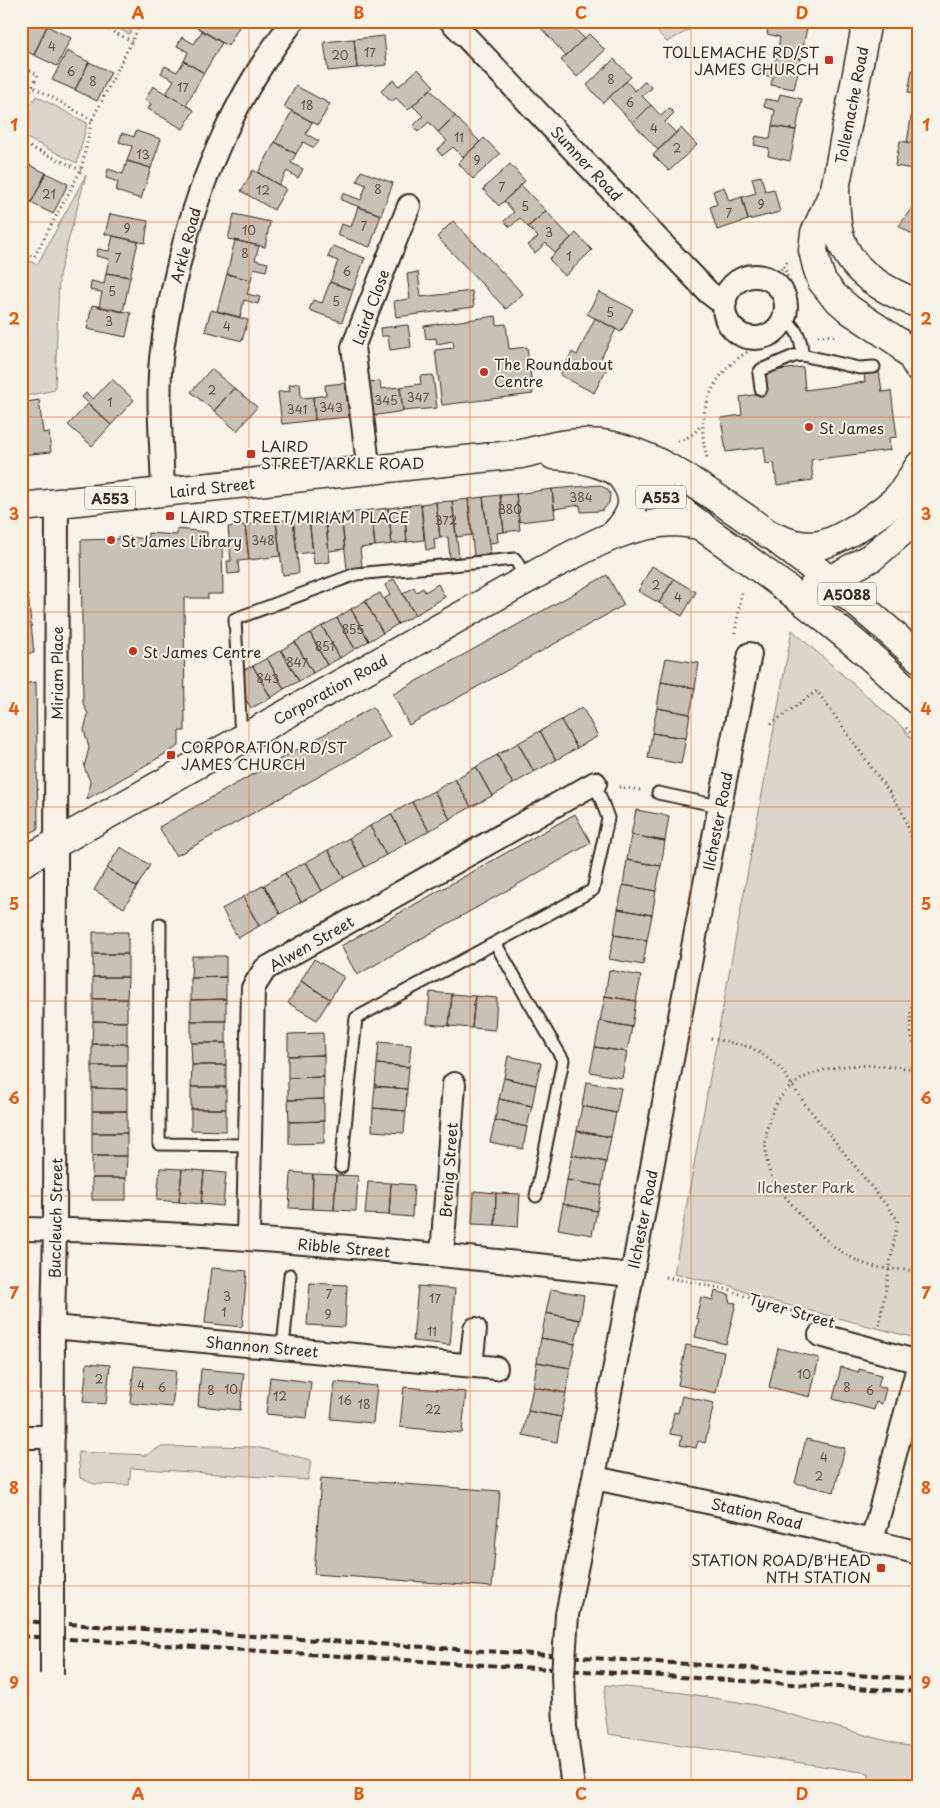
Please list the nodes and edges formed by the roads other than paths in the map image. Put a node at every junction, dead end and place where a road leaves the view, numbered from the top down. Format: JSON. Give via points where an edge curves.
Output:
{"nodes":[{"id":1,"x":293,"y":21,"type":"edge"},
{"id":2,"x":451,"y":21,"type":"edge"},
{"id":3,"x":867,"y":21,"type":"edge"},
{"id":4,"x":835,"y":189,"type":"junction"},
{"id":5,"x":409,"y":206,"type":"dead end"},
{"id":6,"x":725,"y":303,"type":"junction"},
{"id":7,"x":919,"y":304,"type":"edge"},
{"id":8,"x":784,"y":319,"type":"junction"},
{"id":9,"x":908,"y":345,"type":"edge"},
{"id":10,"x":802,"y":355,"type":"junction"},
{"id":11,"x":874,"y":367,"type":"dead end"},
{"id":12,"x":919,"y":369,"type":"edge"},
{"id":13,"x":761,"y":389,"type":"dead end"},
{"id":14,"x":521,"y":454,"type":"junction"},
{"id":15,"x":919,"y":466,"type":"edge"},
{"id":16,"x":369,"y":471,"type":"junction"},
{"id":17,"x":617,"y":471,"type":"junction"},
{"id":18,"x":163,"y":492,"type":"junction"},
{"id":19,"x":57,"y":504,"type":"junction"},
{"id":20,"x":21,"y":507,"type":"edge"},
{"id":21,"x":919,"y":515,"type":"edge"},
{"id":22,"x":700,"y":525,"type":"junction"},
{"id":23,"x":847,"y":533,"type":"junction"},
{"id":24,"x":615,"y":534,"type":"junction"},
{"id":25,"x":770,"y":535,"type":"junction"},
{"id":26,"x":872,"y":557,"type":"junction"},
{"id":27,"x":527,"y":580,"type":"junction"},
{"id":28,"x":830,"y":580,"type":"junction"},
{"id":29,"x":782,"y":585,"type":"junction"},
{"id":30,"x":872,"y":616,"type":"junction"},
{"id":31,"x":845,"y":636,"type":"junction"},
{"id":32,"x":750,"y":654,"type":"road end"},
{"id":33,"x":919,"y":658,"type":"edge"},
{"id":34,"x":919,"y":702,"type":"edge"},
{"id":35,"x":241,"y":739,"type":"junction"},
{"id":36,"x":595,"y":783,"type":"joint"},
{"id":37,"x":658,"y":793,"type":"road end"},
{"id":38,"x":719,"y":806,"type":"junction"},
{"id":39,"x":56,"y":842,"type":"junction"},
{"id":40,"x":21,"y":863,"type":"edge"},
{"id":41,"x":160,"y":924,"type":"dead end"},
{"id":42,"x":495,"y":943,"type":"junction"},
{"id":43,"x":454,"y":1084,"type":"dead end"},
{"id":44,"x":250,"y":1145,"type":"junction"},
{"id":45,"x":341,"y":1167,"type":"dead end"},
{"id":46,"x":536,"y":1196,"type":"dead end"},
{"id":47,"x":21,"y":1230,"type":"edge"},
{"id":48,"x":55,"y":1230,"type":"junction"},
{"id":49,"x":248,"y":1239,"type":"junction"},
{"id":50,"x":442,"y":1255,"type":"junction"},
{"id":51,"x":290,"y":1275,"type":"dead end"},
{"id":52,"x":631,"y":1275,"type":"junction"},
{"id":53,"x":53,"y":1327,"type":"junction"},
{"id":54,"x":475,"y":1329,"type":"dead end"},
{"id":55,"x":820,"y":1335,"type":"dead end"},
{"id":56,"x":283,"y":1348,"type":"junction"},
{"id":57,"x":919,"y":1362,"type":"edge"},
{"id":58,"x":471,"y":1366,"type":"junction"},
{"id":59,"x":496,"y":1368,"type":"dead end"},
{"id":60,"x":21,"y":1437,"type":"edge"},
{"id":61,"x":52,"y":1437,"type":"junction"},
{"id":62,"x":595,"y":1478,"type":"junction"},
{"id":63,"x":872,"y":1541,"type":"junction"},
{"id":64,"x":919,"y":1553,"type":"edge"},
{"id":65,"x":52,"y":1674,"type":"dead end"},
{"id":66,"x":573,"y":1787,"type":"edge"}],
"edges":[{"from":1,"to":18,"type":"street","name":"Arkle Road","via":[[272,48],[220,140],[200,190],[185,241],[168,308],[161,361]]},
{"from":2,"to":6,"type":"street","name":"Sumner Road","via":[[708,292]]},
{"from":3,"to":4,"type":"main road","name":"Tollemache Road"},
{"from":4,"to":7,"type":"main road","name":"Tollemache Road","via":[[839,236],[856,266],[883,288]]},
{"from":4,"to":9,"type":"main road","name":"Tollemache Road","via":[[815,233],[813,250],[820,274],[833,295],[850,310]]},
{"from":5,"to":16,"type":"street","name":"Laird Close","via":[[353,347]]},
{"from":6,"to":8,"type":"street","via":[[726,318],[732,327],[749,337],[760,338],[770,334]]},
{"from":6,"to":8,"type":"street","via":[[734,284],[743,279],[779,274],[780,289],[785,299]]},
{"from":8,"to":10,"type":"lane","via":[[798,333]]},
{"from":9,"to":12,"type":"main road","name":"Tollemache Road"},
{"from":10,"to":11,"type":"lane","via":[[858,368]]},
{"from":10,"to":13,"type":"lane","via":[[761,370]]},
{"from":14,"to":16,"type":"main road","name":"Laird Street","number":"A553"},
{"from":14,"to":17,"type":"main road","number":"A553","via":[[560,456]]},
{"from":14,"to":25,"type":"main road","number":"A553","via":[[590,443],[621,447],[669,468]]},
{"from":15,"to":23,"type":"main road","number":"A553","via":[[898,496]]},
{"from":16,"to":18,"type":"main road","name":"Laird Street","number":"A553"},
{"from":17,"to":22,"type":"main road","number":"A553","via":[[644,484]]},
{"from":17,"to":24,"type":"main road","name":"Corporation Road","via":[[631,490],[634,501],[624,525]]},
{"from":18,"to":19,"type":"main road","name":"Laird Street","number":"A553"},
{"from":19,"to":20,"type":"main road","name":"Laird Street","number":"A553"},
{"from":19,"to":39,"type":"street","name":"Miriam Place"},
{"from":21,"to":26,"type":"main road"},
{"from":22,"to":24,"type":"main road","name":"Corporation Road","via":[[674,522]]},
{"from":22,"to":29,"type":"main road","number":"A553"},
{"from":23,"to":25,"type":"main road","number":"A553","via":[[833,541],[804,546]]},
{"from":23,"to":28,"type":"main road","number":"A553","via":[[837,548]]},
{"from":24,"to":27,"type":"main road","name":"Corporation Road"},
{"from":25,"to":28,"type":"main road","number":"A5088"},
{"from":26,"to":28,"type":"main road"},
{"from":26,"to":30,"type":"main road","number":"A5088","via":[[860,582]]},
{"from":27,"to":35,"type":"main road","name":"Corporation Road"},
{"from":27,"to":35,"type":"lane","via":[[515,559],[356,574],[235,618]]},
{"from":28,"to":29,"type":"main road","via":[[802,588]]},
{"from":28,"to":30,"type":"main road","number":"A5088"},
{"from":28,"to":31,"type":"main road","number":"A553","via":[[833,608]]},
{"from":29,"to":31,"type":"main road","number":"A5088"},
{"from":30,"to":33,"type":"main road","number":"A5088"},
{"from":31,"to":34,"type":"main road","number":"A5088"},
{"from":32,"to":38,"type":"street","name":"Ilchester Road"},
{"from":35,"to":39,"type":"main road","name":"Corporation Road"},
{"from":36,"to":42,"type":"lane","via":[[608,818],[593,890]]},
{"from":36,"to":44,"type":"street","name":"Alwen Street","via":[[265,968],[253,988]]},
{"from":37,"to":38,"type":"lane"},
{"from":38,"to":52,"type":"street","name":"Ilchester Road"},
{"from":39,"to":40,"type":"main road","name":"Corporation Road"},
{"from":39,"to":48,"type":"street","name":"Buccleuch Street"},
{"from":41,"to":44,"type":"lane","via":[[159,1144]]},
{"from":42,"to":45,"type":"lane","via":[[356,1018]]},
{"from":42,"to":46,"type":"lane","via":[[563,1060]]},
{"from":43,"to":50,"type":"street","name":"Brenig Street"},
{"from":44,"to":49,"type":"street","name":"Alwen Street"},
{"from":47,"to":48,"type":"street","name":"Ribble Street"},
{"from":48,"to":49,"type":"street","name":"Ribble Street"},
{"from":48,"to":53,"type":"street","name":"Buccleuch Street"},
{"from":49,"to":50,"type":"street","name":"Ribble Street"},
{"from":50,"to":52,"type":"street","name":"Ribble Street"},
{"from":51,"to":56,"type":"lane"},
{"from":52,"to":62,"type":"street","name":"Ilchester Road"},
{"from":53,"to":56,"type":"street","name":"Shannon Street"},
{"from":53,"to":61,"type":"street","name":"Buccleuch Street"},
{"from":54,"to":58,"type":"street"},
{"from":55,"to":57,"type":"street","name":"Tyrer Street"},
{"from":56,"to":58,"type":"street","name":"Shannon Street"},
{"from":57,"to":63,"type":"street","name":"Tyrer Street"},
{"from":58,"to":59,"type":"street","name":"Shannon Street"},
{"from":60,"to":61,"type":"street"},
{"from":61,"to":65,"type":"street","name":"Buccleuch Street","bridge":true},
{"from":62,"to":63,"type":"street","name":"Station Road"},
{"from":62,"to":66,"type":"street","name":"Ilchester Road","bridge":true,"via":[[567,1615],[563,1675],[565,1727]]},
{"from":63,"to":64,"type":"street","name":"Station Road"}]}
